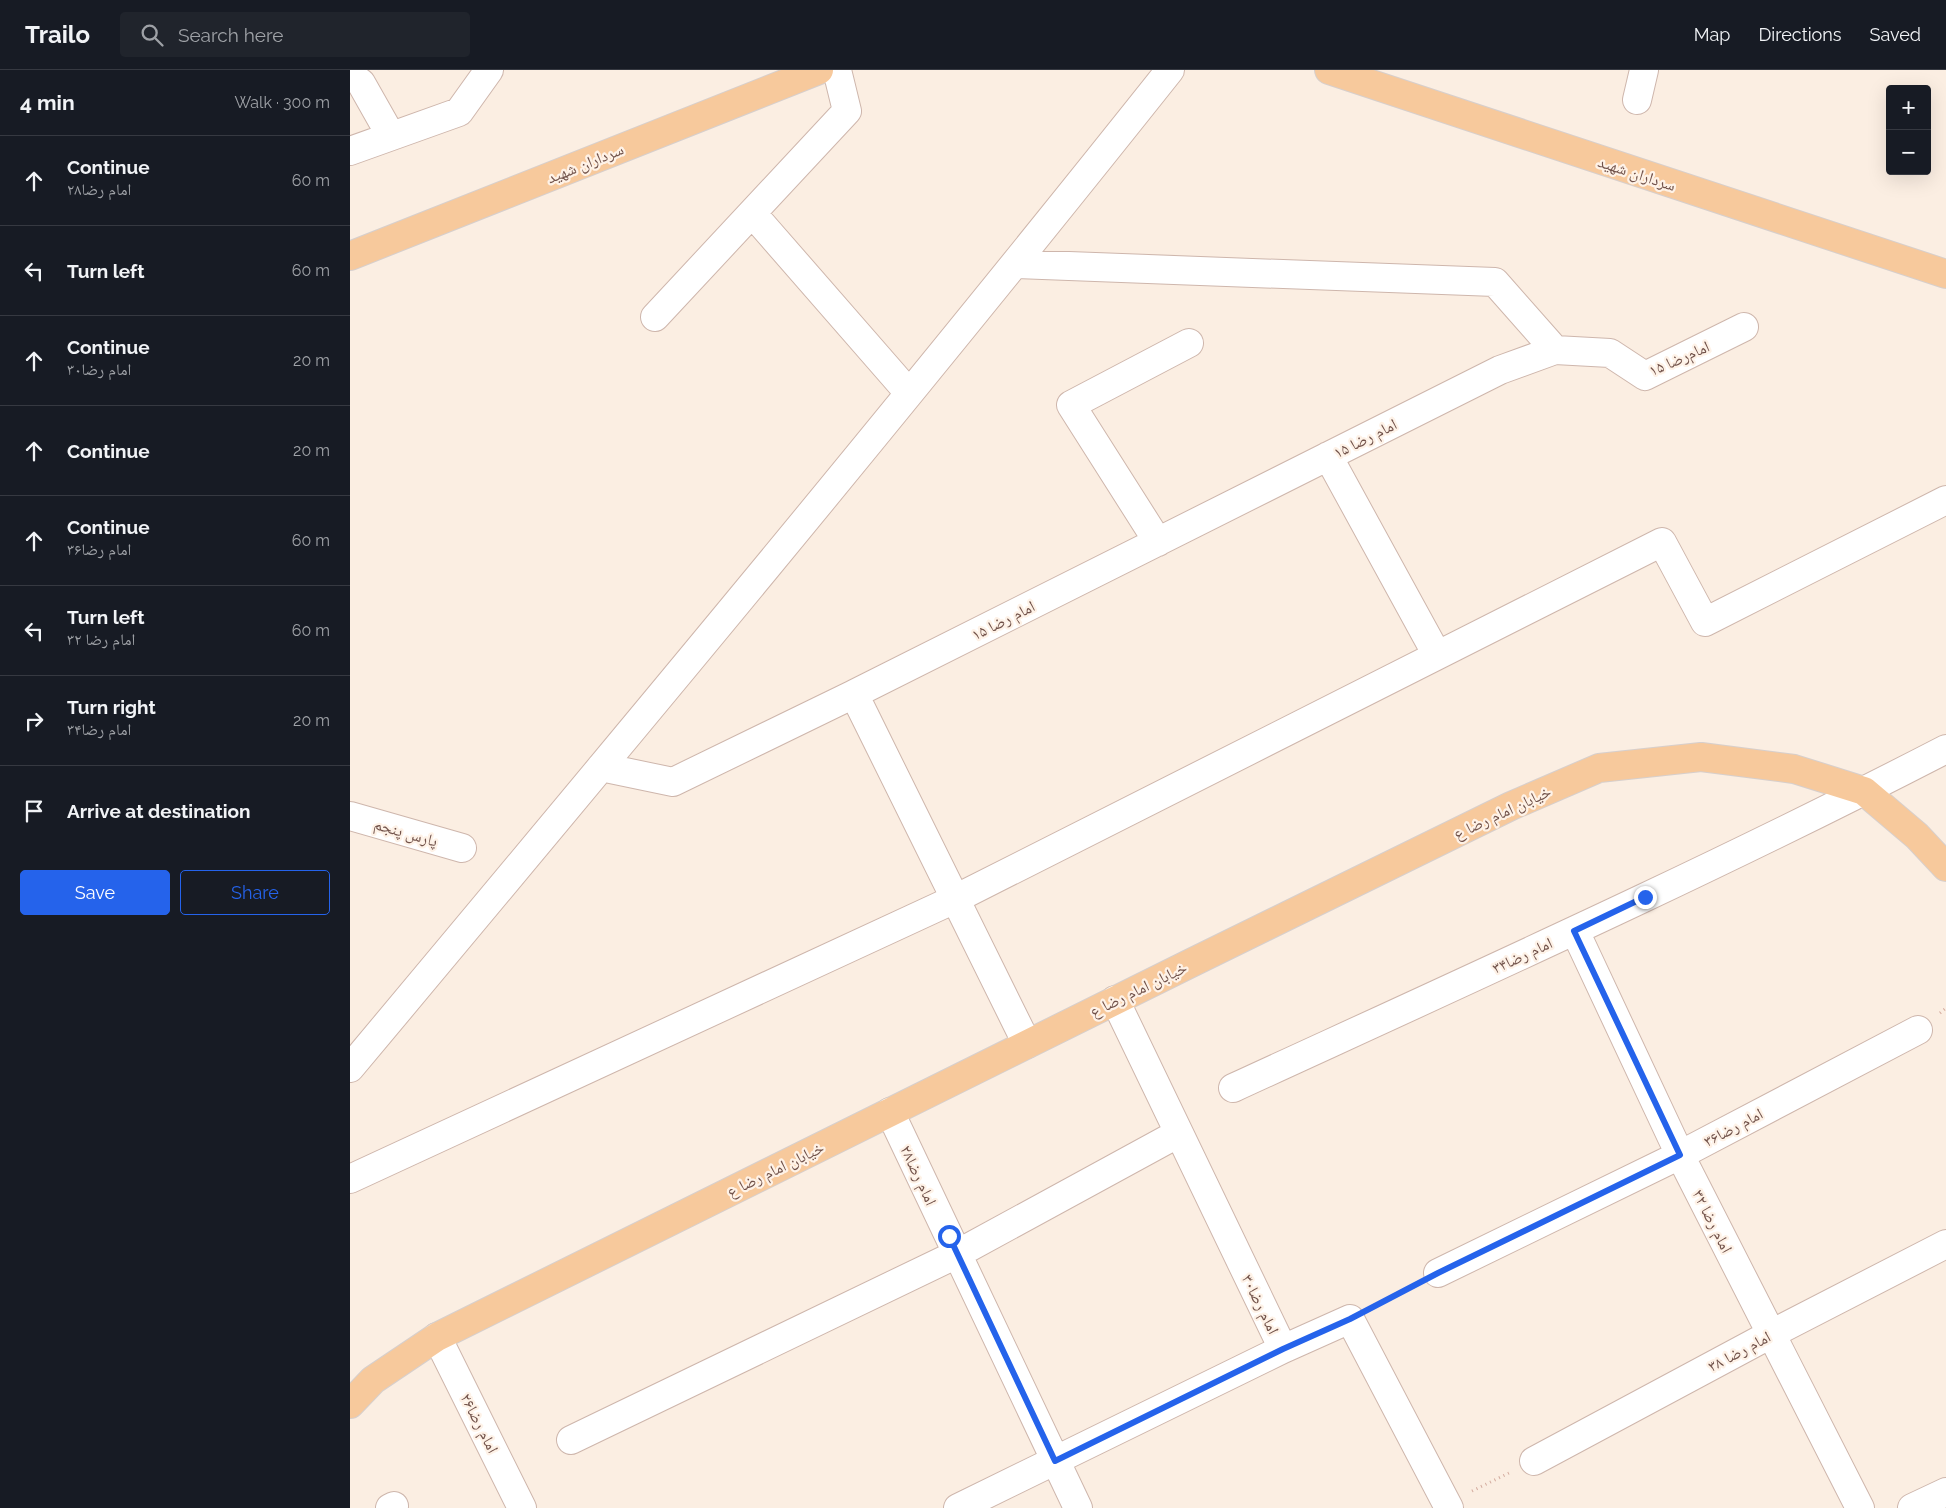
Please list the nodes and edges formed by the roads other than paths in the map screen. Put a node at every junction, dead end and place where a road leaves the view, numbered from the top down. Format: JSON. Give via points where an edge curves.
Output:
{"nodes":[{"id":1,"x":489,"y":70,"type":"edge"},
{"id":2,"x":819,"y":70,"type":"edge"},
{"id":3,"x":837,"y":70,"type":"edge"},
{"id":4,"x":1170,"y":70,"type":"edge"},
{"id":5,"x":1329,"y":70,"type":"edge"},
{"id":6,"x":1644,"y":70,"type":"edge"},
{"id":7,"x":350,"y":75,"type":"edge"},
{"id":8,"x":1637,"y":100,"type":"dead end"},
{"id":9,"x":391,"y":136,"type":"junction"},
{"id":10,"x":350,"y":151,"type":"edge"},
{"id":11,"x":752,"y":213,"type":"junction"},
{"id":12,"x":350,"y":256,"type":"edge"},
{"id":13,"x":1015,"y":264,"type":"junction"},
{"id":14,"x":1946,"y":274,"type":"edge"},
{"id":15,"x":655,"y":317,"type":"dead end"},
{"id":16,"x":1744,"y":327,"type":"dead end"},
{"id":17,"x":1189,"y":343,"type":"dead end"},
{"id":18,"x":1555,"y":350,"type":"junction"},
{"id":19,"x":1500,"y":370,"type":"joint"},
{"id":20,"x":909,"y":394,"type":"junction"},
{"id":21,"x":1328,"y":456,"type":"junction"},
{"id":22,"x":1946,"y":500,"type":"edge"},
{"id":23,"x":1158,"y":542,"type":"junction"},
{"id":24,"x":1437,"y":655,"type":"junction"},
{"id":25,"x":854,"y":694,"type":"junction"},
{"id":26,"x":1946,"y":749,"type":"edge"},
{"id":27,"x":601,"y":767,"type":"junction"},
{"id":28,"x":1864,"y":792,"type":"junction"},
{"id":29,"x":350,"y":816,"type":"edge"},
{"id":30,"x":462,"y":848,"type":"dead end"},
{"id":31,"x":1946,"y":867,"type":"edge"},
{"id":32,"x":955,"y":899,"type":"junction"},
{"id":33,"x":1574,"y":931,"type":"junction"},
{"id":34,"x":1115,"y":1000,"type":"junction"},
{"id":35,"x":1918,"y":1030,"type":"dead end"},
{"id":36,"x":1027,"y":1044,"type":"junction"},
{"id":37,"x":350,"y":1068,"type":"edge"},
{"id":38,"x":1233,"y":1088,"type":"dead end"},
{"id":39,"x":890,"y":1112,"type":"junction"},
{"id":40,"x":1179,"y":1132,"type":"junction"},
{"id":41,"x":1680,"y":1155,"type":"junction"},
{"id":42,"x":350,"y":1179,"type":"edge"},
{"id":43,"x":1946,"y":1244,"type":"edge"},
{"id":44,"x":957,"y":1254,"type":"junction"},
{"id":45,"x":1438,"y":1273,"type":"road end"},
{"id":46,"x":1771,"y":1334,"type":"junction"},
{"id":47,"x":437,"y":1337,"type":"junction"},
{"id":48,"x":1283,"y":1349,"type":"junction"},
{"id":49,"x":350,"y":1404,"type":"edge"},
{"id":50,"x":571,"y":1440,"type":"dead end"},
{"id":51,"x":1055,"y":1461,"type":"junction"},
{"id":52,"x":1534,"y":1461,"type":"road end"},
{"id":53,"x":1946,"y":1492,"type":"edge"},
{"id":54,"x":1448,"y":1506,"type":"edge"},
{"id":55,"x":522,"y":1508,"type":"edge"},
{"id":56,"x":958,"y":1508,"type":"edge"},
{"id":57,"x":1078,"y":1508,"type":"edge"},
{"id":58,"x":1860,"y":1508,"type":"edge"},
{"id":59,"x":1912,"y":1508,"type":"edge"}],
"edges":[{"from":1,"to":9,"type":"street","via":[[459,112]]},
{"from":2,"to":12,"type":"main road","name":"سرداران شهید"},
{"from":3,"to":11,"type":"street","via":[[847,111]]},
{"from":4,"to":13,"type":"street"},
{"from":5,"to":14,"type":"main road","name":"سرداران شهید"},
{"from":6,"to":8,"type":"street"},
{"from":7,"to":9,"type":"street","via":[[361,82]]},
{"from":9,"to":10,"type":"street"},
{"from":11,"to":15,"type":"street"},
{"from":11,"to":20,"type":"street"},
{"from":13,"to":18,"type":"street","via":[[1495,282]]},
{"from":13,"to":20,"type":"street"},
{"from":16,"to":18,"type":"street","name":"امام‌رضا ۱۵","via":[[1645,376],[1610,353]]},
{"from":17,"to":23,"type":"street","via":[[1071,405]]},
{"from":18,"to":19,"type":"street","name":"امام‌رضا ۱۵"},
{"from":19,"to":21,"type":"street","name":"۱۵ امام رضا"},
{"from":20,"to":27,"type":"street"},
{"from":21,"to":23,"type":"street","name":"۱۵ امام رضا"},
{"from":21,"to":24,"type":"street"},
{"from":22,"to":24,"type":"street","via":[[1704,622],[1662,542]]},
{"from":23,"to":25,"type":"street","name":"۱۵ امام رضا"},
{"from":24,"to":32,"type":"street"},
{"from":25,"to":27,"type":"street","name":"۱۵ امام رضا","via":[[673,782]]},
{"from":25,"to":32,"type":"street"},
{"from":26,"to":28,"type":"street","name":"امام رضا۳۴"},
{"from":27,"to":37,"type":"street"},
{"from":28,"to":31,"type":"main road","name":"خیابان امام رضا ع","via":[[1917,836]]},
{"from":28,"to":33,"type":"street","name":"امام رضا۳۴"},
{"from":28,"to":34,"type":"main road","name":"خیابان امام رضا ع","via":[[1794,769],[1701,757],[1598,768],[1511,806]]},
{"from":29,"to":30,"type":"street","name":"پارس‌‌ پنجم"},
{"from":32,"to":36,"type":"street"},
{"from":32,"to":42,"type":"street"},
{"from":33,"to":38,"type":"street","name":"امام رضا۳۴"},
{"from":33,"to":41,"type":"street","name":"امام رضا ۳۲"},
{"from":34,"to":36,"type":"main road","name":"خیابان امام رضا ع"},
{"from":34,"to":40,"type":"street","name":"امام رضا۳۰"},
{"from":35,"to":41,"type":"street","name":"امام رضا۳۶"},
{"from":36,"to":39,"type":"main road","name":"خیابان امام رضا ع"},
{"from":39,"to":44,"type":"street","name":"امام رضا۲۸"},
{"from":39,"to":47,"type":"main road","name":"خیابان امام رضا ع"},
{"from":40,"to":44,"type":"street"},
{"from":40,"to":48,"type":"street","name":"امام رضا۳۰"},
{"from":41,"to":45,"type":"street","name":"امام رضا۳۶"},
{"from":41,"to":46,"type":"street","name":"امام رضا ۳۲"},
{"from":43,"to":46,"type":"street","name":"امام رضا ۳۸"},
{"from":44,"to":50,"type":"street"},
{"from":44,"to":51,"type":"street","name":"امام رضا۲۸"},
{"from":46,"to":52,"type":"street","name":"امام رضا ۳۸"},
{"from":46,"to":58,"type":"street","name":"امام رضا ۳۲"},
{"from":47,"to":49,"type":"main road","name":"خیابان امام رضا ع","via":[[373,1380]]},
{"from":47,"to":55,"type":"street","name":"امام رضا۲۶"},
{"from":48,"to":51,"type":"street"},
{"from":48,"to":54,"type":"street","name":"امام رضا۳۰","via":[[1350,1319]]},
{"from":51,"to":56,"type":"street"},
{"from":51,"to":57,"type":"street","name":"امام رضا۲۸"},
{"from":53,"to":59,"type":"street"}]}
